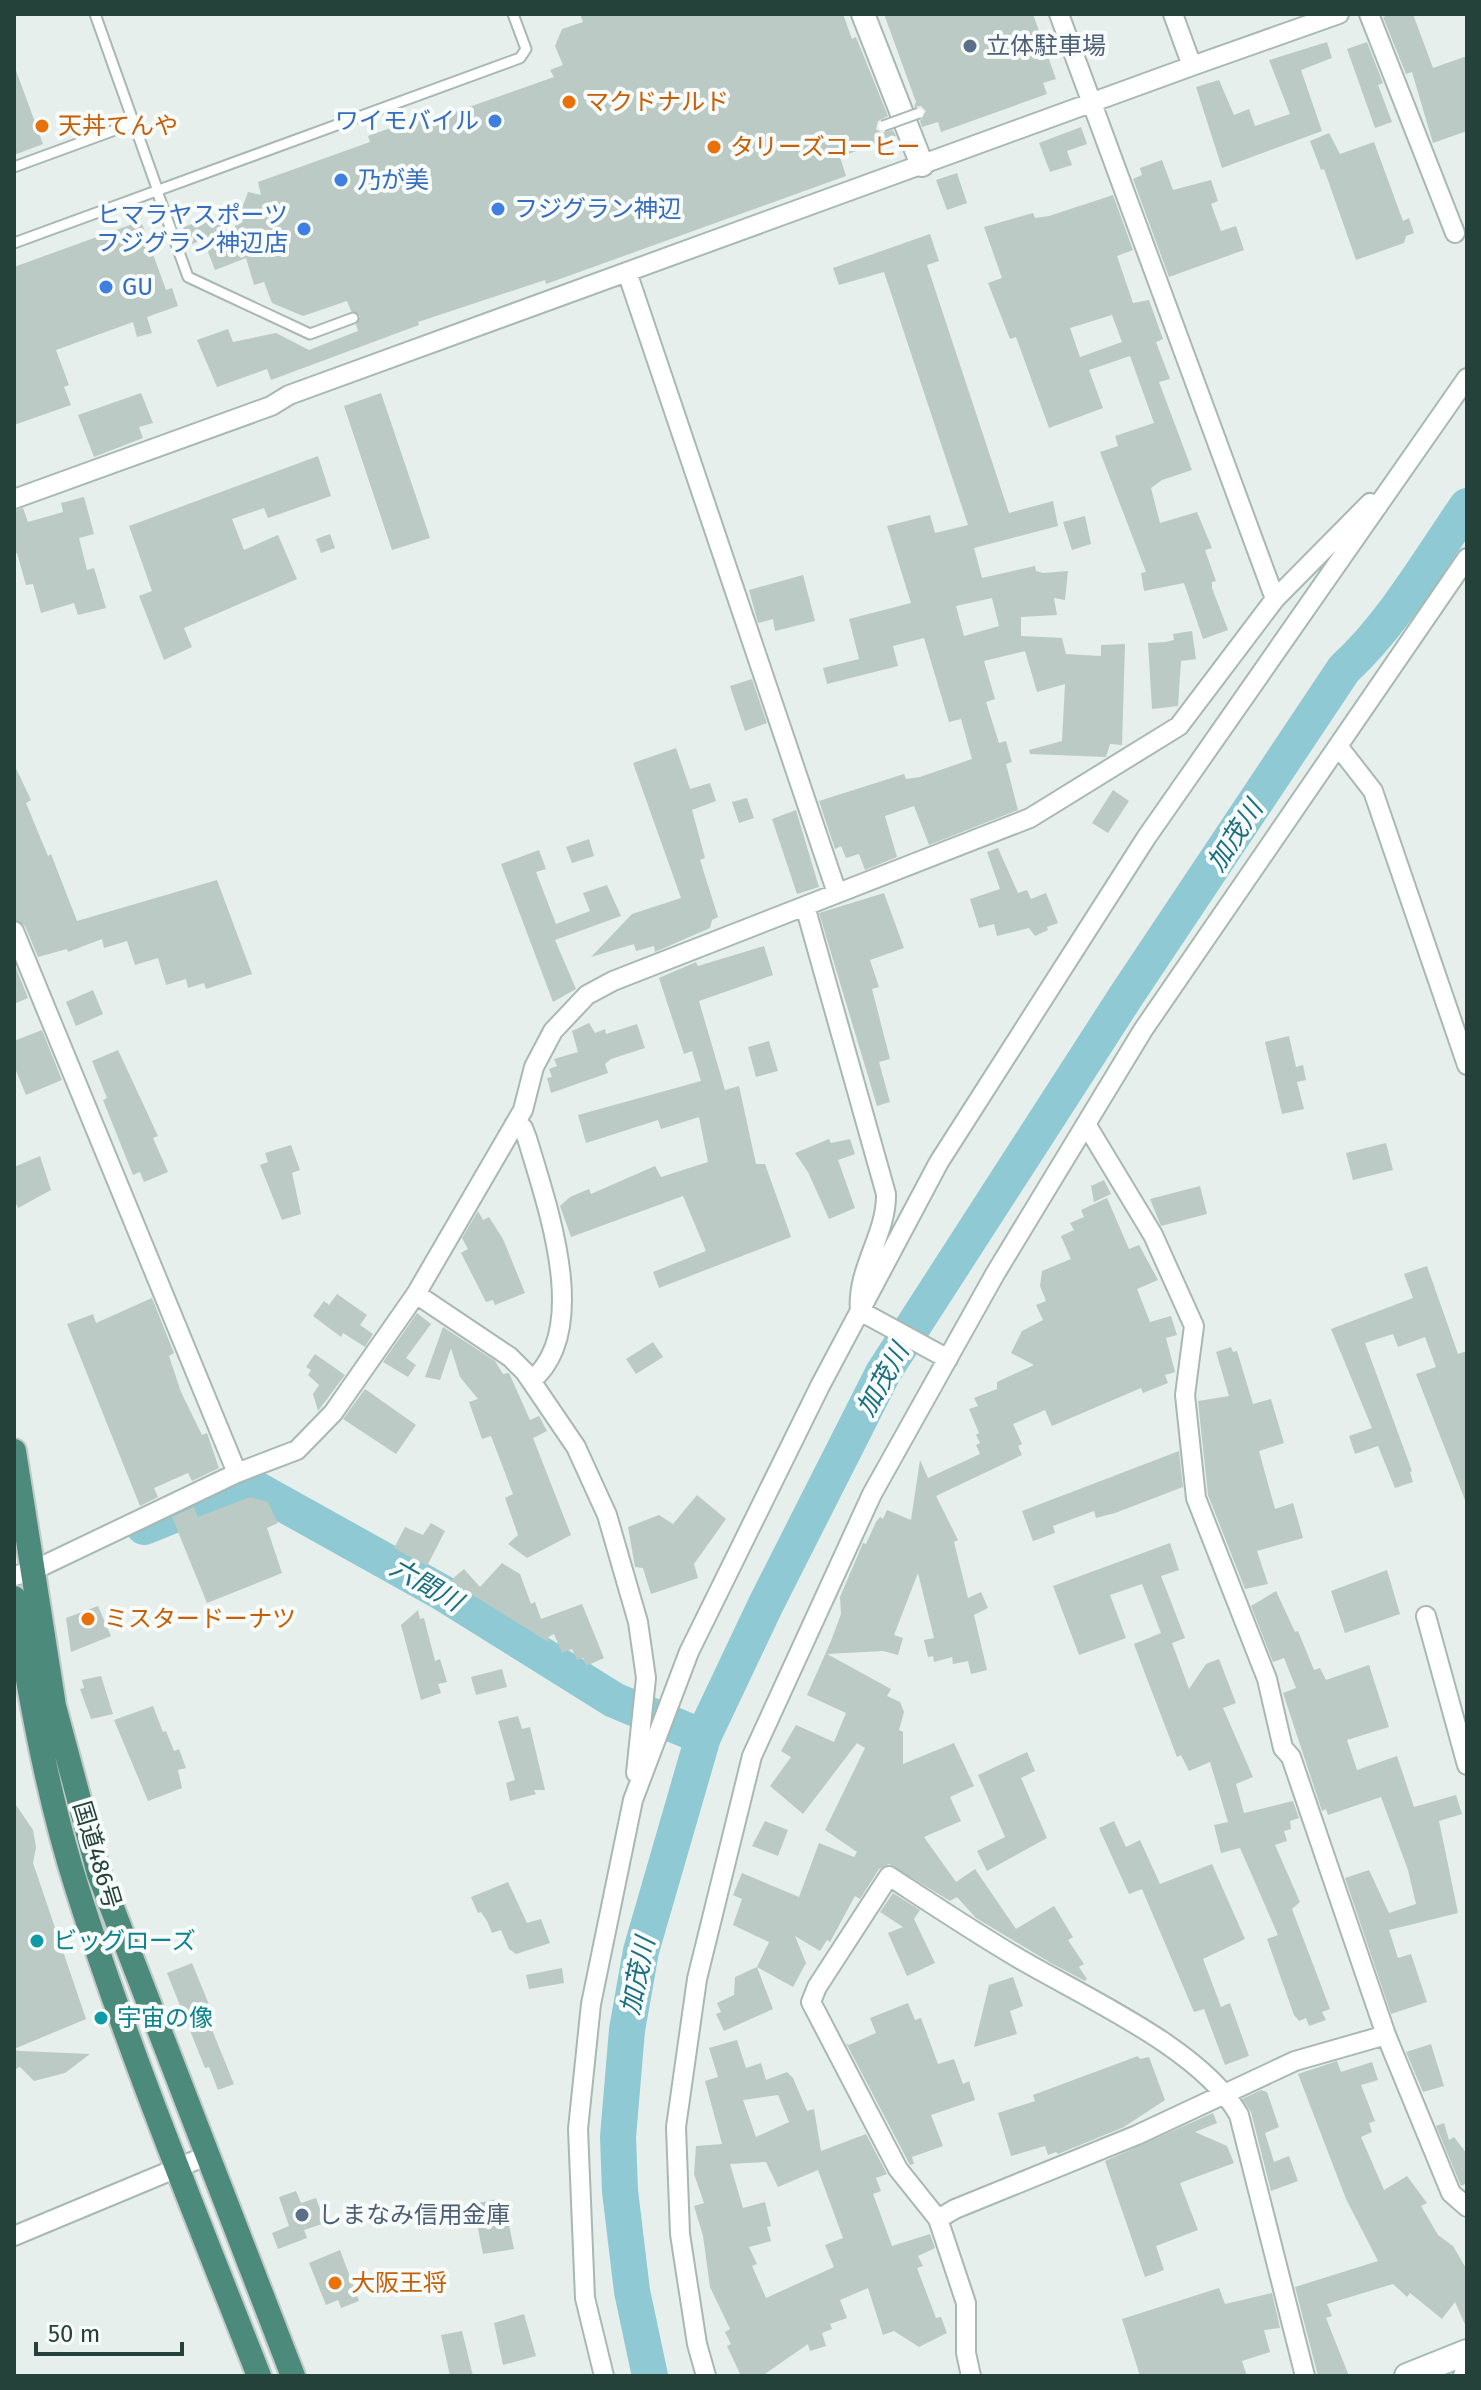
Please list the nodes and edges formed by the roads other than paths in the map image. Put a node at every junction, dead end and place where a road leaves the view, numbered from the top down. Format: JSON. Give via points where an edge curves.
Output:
{"nodes":[{"id":1,"x":95,"y":14,"type":"edge"},
{"id":2,"x":513,"y":14,"type":"edge"},
{"id":3,"x":863,"y":14,"type":"edge"},
{"id":4,"x":1059,"y":14,"type":"edge"},
{"id":5,"x":1173,"y":14,"type":"edge"},
{"id":6,"x":1339,"y":14,"type":"edge"},
{"id":7,"x":1369,"y":14,"type":"edge"},
{"id":8,"x":1294,"y":22,"type":"edge"},
{"id":9,"x":1192,"y":66,"type":"junction"},
{"id":10,"x":1093,"y":104,"type":"junction"},
{"id":11,"x":919,"y":113,"type":"dead end"},
{"id":12,"x":134,"y":123,"type":"junction"},
{"id":13,"x":883,"y":126,"type":"dead end"},
{"id":14,"x":922,"y":165,"type":"junction"},
{"id":15,"x":14,"y":167,"type":"edge"},
{"id":16,"x":157,"y":191,"type":"junction"},
{"id":17,"x":1455,"y":233,"type":"dead end"},
{"id":18,"x":14,"y":243,"type":"edge"},
{"id":19,"x":627,"y":272,"type":"junction"},
{"id":20,"x":353,"y":318,"type":"dead end"},
{"id":21,"x":1467,"y":378,"type":"edge"},
{"id":22,"x":14,"y":499,"type":"edge"},
{"id":23,"x":1380,"y":506,"type":"junction"},
{"id":24,"x":1467,"y":558,"type":"edge"},
{"id":25,"x":1275,"y":599,"type":"junction"},
{"id":26,"x":1338,"y":746,"type":"junction"},
{"id":27,"x":837,"y":893,"type":"junction"},
{"id":28,"x":805,"y":906,"type":"junction"},
{"id":29,"x":14,"y":931,"type":"edge"},
{"id":30,"x":1467,"y":1065,"type":"edge"},
{"id":31,"x":1086,"y":1124,"type":"junction"},
{"id":32,"x":514,"y":1125,"type":"junction"},
{"id":33,"x":416,"y":1294,"type":"junction"},
{"id":34,"x":860,"y":1311,"type":"junction"},
{"id":35,"x":948,"y":1359,"type":"junction"},
{"id":36,"x":531,"y":1381,"type":"junction"},
{"id":37,"x":14,"y":1451,"type":"edge"},
{"id":38,"x":237,"y":1473,"type":"junction"},
{"id":39,"x":23,"y":1573,"type":"edge"},
{"id":40,"x":14,"y":1598,"type":"edge"},
{"id":41,"x":1426,"y":1616,"type":"dead end"},
{"id":42,"x":1467,"y":1765,"type":"edge"},
{"id":43,"x":633,"y":1800,"type":"junction"},
{"id":44,"x":1386,"y":2035,"type":"junction"},
{"id":45,"x":1226,"y":2092,"type":"junction"},
{"id":46,"x":206,"y":2156,"type":"junction"},
{"id":47,"x":177,"y":2168,"type":"junction"},
{"id":48,"x":1467,"y":2207,"type":"edge"},
{"id":49,"x":938,"y":2219,"type":"junction"},
{"id":50,"x":14,"y":2236,"type":"edge"},
{"id":51,"x":1467,"y":2352,"type":"edge"},
{"id":52,"x":259,"y":2376,"type":"edge"},
{"id":53,"x":293,"y":2376,"type":"edge"},
{"id":54,"x":604,"y":2376,"type":"edge"},
{"id":55,"x":706,"y":2376,"type":"edge"},
{"id":56,"x":971,"y":2376,"type":"edge"},
{"id":57,"x":1305,"y":2376,"type":"edge"},
{"id":58,"x":1407,"y":2376,"type":"edge"}],
"edges":[{"from":1,"to":12,"type":"lane"},
{"from":2,"to":16,"type":"lane","via":[[526,49],[520,58]]},
{"from":3,"to":14,"type":"street"},
{"from":4,"to":10,"type":"street"},
{"from":5,"to":9,"type":"street"},
{"from":6,"to":8,"type":"street"},
{"from":7,"to":17,"type":"street"},
{"from":8,"to":9,"type":"street"},
{"from":9,"to":10,"type":"street"},
{"from":10,"to":14,"type":"street"},
{"from":10,"to":25,"type":"street"},
{"from":11,"to":13,"type":"lane","bridge":true},
{"from":12,"to":15,"type":"lane"},
{"from":12,"to":16,"type":"lane"},
{"from":14,"to":19,"type":"street"},
{"from":16,"to":18,"type":"lane"},
{"from":16,"to":20,"type":"lane","via":[[188,277],[310,334]]},
{"from":19,"to":22,"type":"street"},
{"from":19,"to":27,"type":"street"},
{"from":21,"to":23,"type":"street"},
{"from":23,"to":25,"type":"street","via":[[1370,503]]},
{"from":23,"to":34,"type":"street","via":[[1146,838],[939,1162]]},
{"from":24,"to":26,"type":"street"},
{"from":25,"to":27,"type":"street","via":[[1179,726],[1030,818]]},
{"from":26,"to":30,"type":"street","via":[[1373,791]]},
{"from":26,"to":31,"type":"street","via":[[1143,1030]]},
{"from":27,"to":28,"type":"street"},
{"from":28,"to":32,"type":"street","via":[[587,995],[553,1031]]},
{"from":28,"to":34,"type":"street","via":[[886,1194],[887,1209],[862,1281]]},
{"from":29,"to":38,"type":"street"},
{"from":31,"to":35,"type":"street"},
{"from":31,"to":44,"type":"street","via":[[1153,1235],[1194,1326],[1185,1395],[1196,1498],[1267,1679],[1283,1748],[1291,1757]]},
{"from":32,"to":33,"type":"street"},
{"from":32,"to":36,"type":"street","via":[[523,1128],[527,1138],[561,1276],[556,1351]]},
{"from":33,"to":36,"type":"street","via":[[510,1357]]},
{"from":33,"to":38,"type":"street","via":[[333,1413],[297,1450]]},
{"from":34,"to":35,"type":"street"},
{"from":34,"to":43,"type":"street","via":[[689,1652]]},
{"from":35,"to":55,"type":"street","via":[[872,1494],[752,1756],[732,1829],[697,1979],[676,2127],[680,2234]]},
{"from":36,"to":43,"type":"street","via":[[576,1447],[607,1515],[638,1622],[646,1678]]},
{"from":37,"to":39,"type":"highway","name":"国道486号"},
{"from":38,"to":39,"type":"street"},
{"from":39,"to":46,"type":"highway","name":"国道486号","via":[[99,1874]]},
{"from":40,"to":47,"type":"highway","name":"国道486号","via":[[33,1715],[76,1886]]},
{"from":41,"to":42,"type":"street"},
{"from":43,"to":54,"type":"street","via":[[591,2004],[578,2129],[585,2298]]},
{"from":44,"to":45,"type":"street","via":[[1295,2061]]},
{"from":44,"to":48,"type":"street","via":[[1451,2193]]},
{"from":45,"to":49,"type":"street"},
{"from":45,"to":49,"type":"street","via":[[1194,2061],[988,1941],[889,1876],[811,2002],[898,2169]]},
{"from":45,"to":57,"type":"street","via":[[1239,2115]]},
{"from":46,"to":47,"type":"street"},
{"from":46,"to":53,"type":"highway","name":"国道486号"},
{"from":47,"to":50,"type":"street"},
{"from":47,"to":52,"type":"highway","name":"国道486号"},
{"from":49,"to":56,"type":"street","via":[[966,2303]]},
{"from":51,"to":58,"type":"main road"}]}
